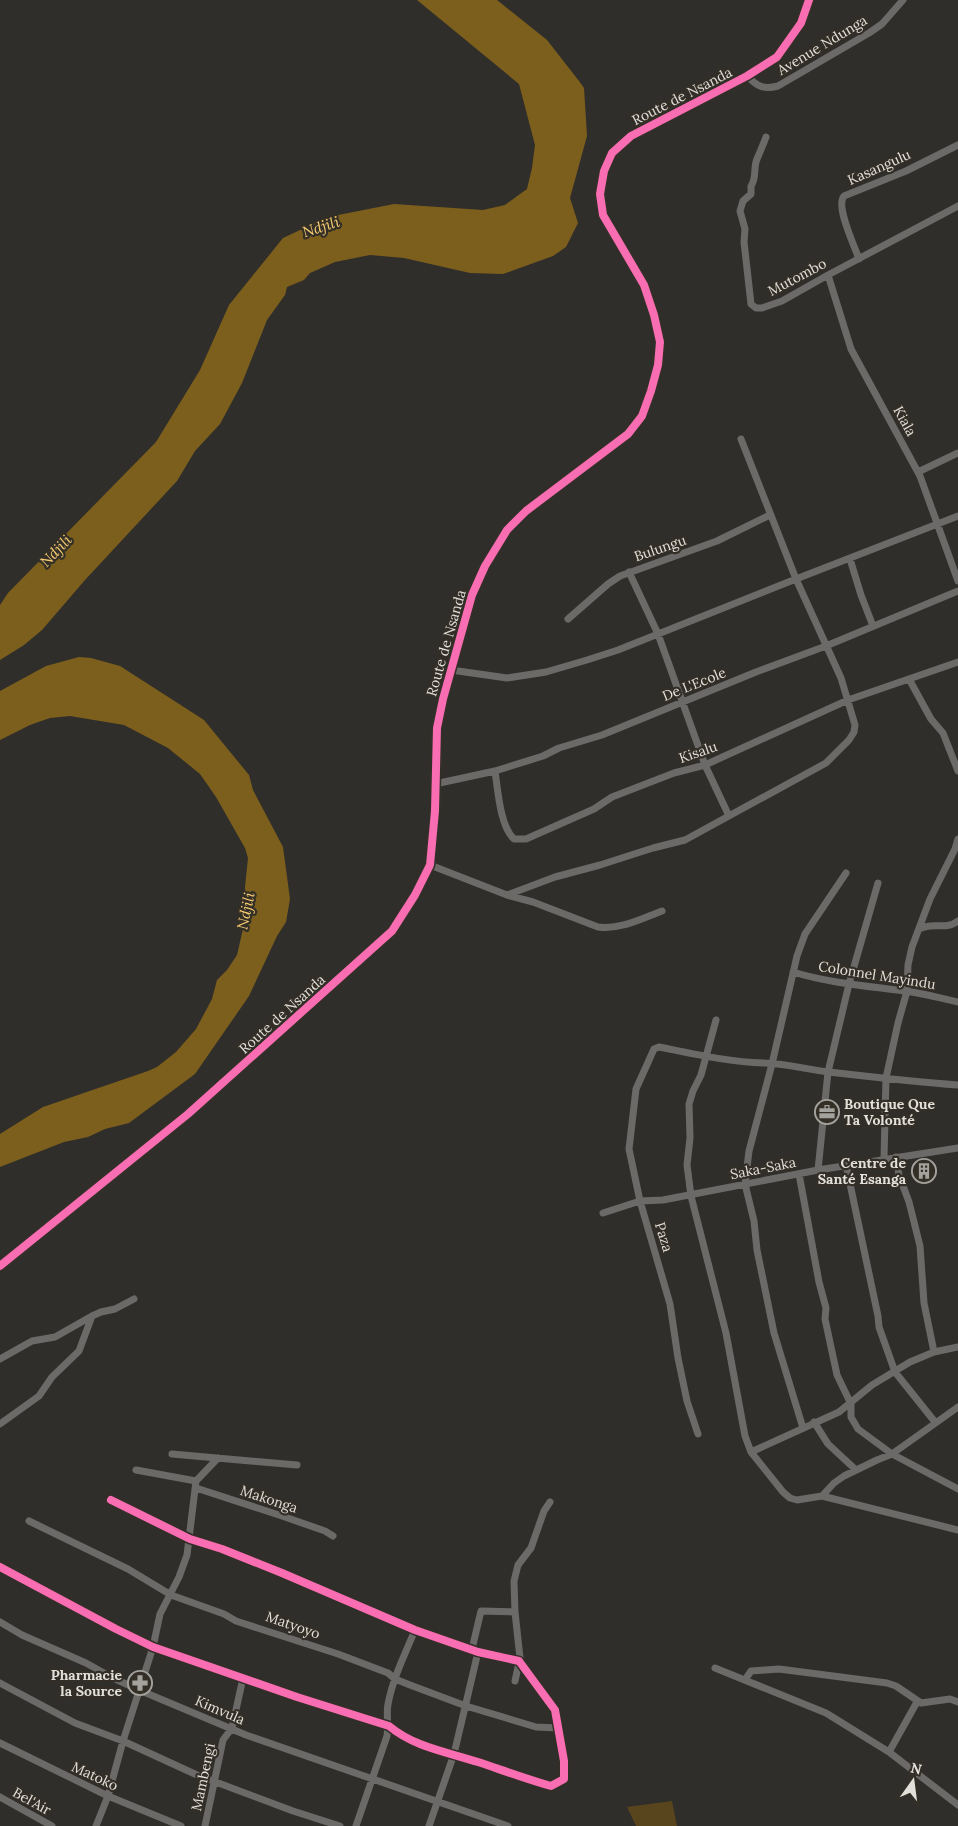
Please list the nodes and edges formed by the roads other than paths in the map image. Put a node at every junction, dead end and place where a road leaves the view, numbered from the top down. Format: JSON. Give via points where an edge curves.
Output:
{"nodes":[{"id":1,"x":809,"y":0,"type":"edge"},
{"id":2,"x":903,"y":0,"type":"edge"},
{"id":3,"x":747,"y":76,"type":"junction"},
{"id":4,"x":766,"y":137,"type":"dead end"},
{"id":5,"x":958,"y":145,"type":"edge"},
{"id":6,"x":958,"y":206,"type":"edge"},
{"id":7,"x":859,"y":259,"type":"junction"},
{"id":8,"x":828,"y":275,"type":"junction"},
{"id":9,"x":741,"y":439,"type":"dead end"},
{"id":10,"x":958,"y":453,"type":"edge"},
{"id":11,"x":918,"y":472,"type":"junction"},
{"id":12,"x":770,"y":515,"type":"junction"},
{"id":13,"x":958,"y":516,"type":"edge"},
{"id":14,"x":936,"y":524,"type":"junction"},
{"id":15,"x":850,"y":559,"type":"junction"},
{"id":16,"x":629,"y":572,"type":"junction"},
{"id":17,"x":796,"y":579,"type":"junction"},
{"id":18,"x":958,"y":581,"type":"edge"},
{"id":19,"x":958,"y":591,"type":"edge"},
{"id":20,"x":568,"y":619,"type":"dead end"},
{"id":21,"x":873,"y":626,"type":"junction"},
{"id":22,"x":658,"y":634,"type":"junction"},
{"id":23,"x":826,"y":646,"type":"junction"},
{"id":24,"x":958,"y":662,"type":"edge"},
{"id":25,"x":451,"y":670,"type":"junction"},
{"id":26,"x":909,"y":679,"type":"junction"},
{"id":27,"x":848,"y":700,"type":"junction"},
{"id":28,"x":684,"y":702,"type":"junction"},
{"id":29,"x":705,"y":765,"type":"junction"},
{"id":30,"x":958,"y":771,"type":"edge"},
{"id":31,"x":495,"y":772,"type":"junction"},
{"id":32,"x":435,"y":784,"type":"junction"},
{"id":33,"x":729,"y":816,"type":"junction"},
{"id":34,"x":958,"y":840,"type":"edge"},
{"id":35,"x":430,"y":865,"type":"junction"},
{"id":36,"x":846,"y":873,"type":"dead end"},
{"id":37,"x":878,"y":883,"type":"dead end"},
{"id":38,"x":507,"y":895,"type":"junction"},
{"id":39,"x":662,"y":911,"type":"dead end"},
{"id":40,"x":958,"y":922,"type":"edge"},
{"id":41,"x":919,"y":929,"type":"junction"},
{"id":42,"x":793,"y":972,"type":"junction"},
{"id":43,"x":849,"y":984,"type":"junction"},
{"id":44,"x":907,"y":991,"type":"junction"},
{"id":45,"x":958,"y":1002,"type":"edge"},
{"id":46,"x":716,"y":1020,"type":"dead end"},
{"id":47,"x":705,"y":1056,"type":"junction"},
{"id":48,"x":772,"y":1064,"type":"junction"},
{"id":49,"x":828,"y":1072,"type":"junction"},
{"id":50,"x":886,"y":1078,"type":"junction"},
{"id":51,"x":958,"y":1086,"type":"edge"},
{"id":52,"x":958,"y":1148,"type":"edge"},
{"id":53,"x":896,"y":1157,"type":"junction"},
{"id":54,"x":884,"y":1159,"type":"junction"},
{"id":55,"x":846,"y":1165,"type":"junction"},
{"id":56,"x":818,"y":1170,"type":"junction"},
{"id":57,"x":799,"y":1174,"type":"junction"},
{"id":58,"x":745,"y":1184,"type":"junction"},
{"id":59,"x":691,"y":1196,"type":"junction"},
{"id":60,"x":640,"y":1201,"type":"junction"},
{"id":61,"x":603,"y":1213,"type":"dead end"},
{"id":62,"x":0,"y":1266,"type":"edge"},
{"id":63,"x":134,"y":1299,"type":"dead end"},
{"id":64,"x":92,"y":1316,"type":"junction"},
{"id":65,"x":958,"y":1347,"type":"edge"},
{"id":66,"x":934,"y":1352,"type":"junction"},
{"id":67,"x":0,"y":1359,"type":"edge"},
{"id":68,"x":895,"y":1372,"type":"junction"},
{"id":69,"x":851,"y":1404,"type":"junction"},
{"id":70,"x":958,"y":1407,"type":"edge"},
{"id":71,"x":814,"y":1422,"type":"junction"},
{"id":72,"x":935,"y":1422,"type":"junction"},
{"id":73,"x":0,"y":1424,"type":"edge"},
{"id":74,"x":803,"y":1428,"type":"junction"},
{"id":75,"x":698,"y":1434,"type":"dead end"},
{"id":76,"x":751,"y":1452,"type":"junction"},
{"id":77,"x":172,"y":1454,"type":"dead end"},
{"id":78,"x":892,"y":1454,"type":"junction"},
{"id":79,"x":218,"y":1458,"type":"junction"},
{"id":80,"x":297,"y":1465,"type":"dead end"},
{"id":81,"x":136,"y":1470,"type":"dead end"},
{"id":82,"x":856,"y":1470,"type":"junction"},
{"id":83,"x":196,"y":1484,"type":"junction"},
{"id":84,"x":958,"y":1489,"type":"edge"},
{"id":85,"x":822,"y":1496,"type":"junction"},
{"id":86,"x":111,"y":1500,"type":"dead end"},
{"id":87,"x":550,"y":1502,"type":"dead end"},
{"id":88,"x":28,"y":1521,"type":"dead end"},
{"id":89,"x":958,"y":1530,"type":"edge"},
{"id":90,"x":333,"y":1536,"type":"dead end"},
{"id":91,"x":190,"y":1539,"type":"junction"},
{"id":92,"x":0,"y":1567,"type":"edge"},
{"id":93,"x":171,"y":1595,"type":"junction"},
{"id":94,"x":514,"y":1612,"type":"junction"},
{"id":95,"x":0,"y":1622,"type":"edge"},
{"id":96,"x":415,"y":1630,"type":"junction"},
{"id":97,"x":153,"y":1647,"type":"junction"},
{"id":98,"x":475,"y":1650,"type":"junction"},
{"id":99,"x":519,"y":1661,"type":"junction"},
{"id":100,"x":715,"y":1668,"type":"dead end"},
{"id":101,"x":243,"y":1678,"type":"junction"},
{"id":102,"x":395,"y":1678,"type":"junction"},
{"id":103,"x":745,"y":1680,"type":"junction"},
{"id":104,"x":515,"y":1681,"type":"dead end"},
{"id":105,"x":0,"y":1682,"type":"edge"},
{"id":106,"x":138,"y":1690,"type":"junction"},
{"id":107,"x":917,"y":1702,"type":"junction"},
{"id":108,"x":958,"y":1702,"type":"edge"},
{"id":109,"x":466,"y":1706,"type":"junction"},
{"id":110,"x":389,"y":1726,"type":"junction"},
{"id":111,"x":232,"y":1728,"type":"junction"},
{"id":112,"x":558,"y":1728,"type":"junction"},
{"id":113,"x":122,"y":1741,"type":"junction"},
{"id":114,"x":0,"y":1743,"type":"edge"},
{"id":115,"x":889,"y":1752,"type":"junction"},
{"id":116,"x":454,"y":1754,"type":"junction"},
{"id":117,"x":372,"y":1777,"type":"junction"},
{"id":118,"x":215,"y":1782,"type":"junction"},
{"id":119,"x":108,"y":1796,"type":"junction"},
{"id":120,"x":0,"y":1797,"type":"edge"},
{"id":121,"x":438,"y":1801,"type":"junction"},
{"id":122,"x":958,"y":1805,"type":"edge"},
{"id":123,"x":52,"y":1826,"type":"edge"},
{"id":124,"x":96,"y":1826,"type":"edge"},
{"id":125,"x":181,"y":1826,"type":"edge"},
{"id":126,"x":205,"y":1826,"type":"edge"},
{"id":127,"x":340,"y":1826,"type":"edge"},
{"id":128,"x":356,"y":1826,"type":"edge"},
{"id":129,"x":429,"y":1826,"type":"edge"},
{"id":130,"x":508,"y":1826,"type":"edge"}],
"edges":[{"from":1,"to":3,"type":"street","name":"Route de Nsanda","via":[[802,23],[777,57]]},
{"from":2,"to":3,"type":"street","name":"Avenue Ndunga","via":[[882,24],[869,33],[778,86],[763,88]]},
{"from":3,"to":25,"type":"street","name":"Route de Nsanda","via":[[631,136],[612,153],[604,171],[600,194],[603,215],[644,285],[654,314],[660,342],[651,391],[642,416],[628,434],[526,511],[507,530],[472,595]]},
{"from":4,"to":8,"type":"street","name":"Mutombo","via":[[756,161],[755,181],[740,211],[745,229],[752,304],[762,308],[782,301]]},
{"from":5,"to":7,"type":"street","name":"Kasangulu","via":[[841,199],[840,206]]},
{"from":6,"to":7,"type":"street","name":"Mutombo"},
{"from":7,"to":8,"type":"street","name":"Mutombo"},
{"from":8,"to":11,"type":"street","name":"Kiala","via":[[851,349]]},
{"from":9,"to":12,"type":"street"},
{"from":10,"to":11,"type":"street"},
{"from":11,"to":14,"type":"street","name":"Kiala"},
{"from":12,"to":16,"type":"street","name":"Bulungu","via":[[717,541]]},
{"from":12,"to":17,"type":"street"},
{"from":13,"to":14,"type":"street"},
{"from":14,"to":15,"type":"street"},
{"from":14,"to":18,"type":"street","name":"Kiala"},
{"from":15,"to":17,"type":"street"},
{"from":15,"to":21,"type":"street"},
{"from":16,"to":20,"type":"street","name":"Bulungu","via":[[608,584]]},
{"from":16,"to":22,"type":"street"},
{"from":17,"to":22,"type":"street"},
{"from":17,"to":23,"type":"street"},
{"from":19,"to":21,"type":"street","name":"De L'Ecole"},
{"from":21,"to":23,"type":"street","name":"De L'Ecole"},
{"from":22,"to":25,"type":"street","via":[[546,672],[507,678]]},
{"from":22,"to":28,"type":"street"},
{"from":23,"to":27,"type":"street"},
{"from":23,"to":28,"type":"street","name":"De L'Ecole"},
{"from":24,"to":26,"type":"street","name":"Kisalu"},
{"from":25,"to":32,"type":"street","name":"Route de Nsanda","via":[[437,728]]},
{"from":26,"to":27,"type":"street","name":"Kisalu"},
{"from":26,"to":30,"type":"street","via":[[942,733]]},
{"from":27,"to":29,"type":"street","name":"Kisalu"},
{"from":27,"to":33,"type":"street","via":[[854,732],[826,763]]},
{"from":28,"to":29,"type":"street"},
{"from":28,"to":31,"type":"street","name":"De L'Ecole"},
{"from":29,"to":31,"type":"street","name":"Kisalu","via":[[674,773],[612,797],[594,809],[521,840],[514,839],[504,824]]},
{"from":29,"to":33,"type":"street"},
{"from":31,"to":32,"type":"street","name":"De L'Ecole"},
{"from":32,"to":35,"type":"street","name":"Route de Nsanda"},
{"from":33,"to":38,"type":"street","via":[[685,840],[556,877]]},
{"from":34,"to":41,"type":"street"},
{"from":35,"to":38,"type":"street"},
{"from":35,"to":62,"type":"street","name":"Route de Nsanda","via":[[392,931],[188,1114]]},
{"from":36,"to":42,"type":"street","via":[[805,934]]},
{"from":37,"to":43,"type":"street"},
{"from":38,"to":39,"type":"street","via":[[598,928],[620,927]]},
{"from":40,"to":41,"type":"street","via":[[952,926],[928,924]]},
{"from":41,"to":44,"type":"street","via":[[908,965]]},
{"from":42,"to":43,"type":"street","name":"Colonnel Mayindu"},
{"from":42,"to":48,"type":"street"},
{"from":43,"to":44,"type":"street","name":"Colonnel Mayindu"},
{"from":43,"to":49,"type":"street"},
{"from":44,"to":45,"type":"street","name":"Colonnel Mayindu"},
{"from":44,"to":50,"type":"street"},
{"from":46,"to":47,"type":"street"},
{"from":47,"to":48,"type":"street"},
{"from":47,"to":59,"type":"street","via":[[701,1076],[689,1104],[690,1138],[686,1165]]},
{"from":47,"to":60,"type":"street","name":"Paza","via":[[659,1047],[654,1049],[636,1090],[629,1144]]},
{"from":48,"to":49,"type":"street"},
{"from":48,"to":58,"type":"street","via":[[749,1151]]},
{"from":49,"to":50,"type":"street"},
{"from":49,"to":56,"type":"street"},
{"from":50,"to":51,"type":"street"},
{"from":50,"to":54,"type":"street"},
{"from":52,"to":53,"type":"street","name":"Saka-Saka"},
{"from":53,"to":54,"type":"street","name":"Saka-Saka"},
{"from":53,"to":66,"type":"street","via":[[920,1246],[924,1303]]},
{"from":54,"to":55,"type":"street","name":"Saka-Saka"},
{"from":55,"to":56,"type":"street","name":"Saka-Saka"},
{"from":55,"to":68,"type":"street","via":[[879,1327]]},
{"from":56,"to":57,"type":"street","name":"Saka-Saka"},
{"from":57,"to":58,"type":"street","name":"Saka-Saka"},
{"from":57,"to":69,"type":"street","via":[[837,1375]]},
{"from":58,"to":59,"type":"street","name":"Saka-Saka"},
{"from":58,"to":74,"type":"street","via":[[774,1333]]},
{"from":59,"to":60,"type":"street","name":"Saka-Saka"},
{"from":59,"to":76,"type":"street","via":[[726,1333],[745,1436]]},
{"from":60,"to":61,"type":"street","name":"Saka-Saka"},
{"from":60,"to":75,"type":"street","name":"Paza","via":[[670,1304],[686,1401]]},
{"from":63,"to":64,"type":"street"},
{"from":64,"to":67,"type":"street","via":[[55,1337],[32,1341]]},
{"from":64,"to":73,"type":"street","via":[[79,1351],[52,1377],[39,1396]]},
{"from":65,"to":66,"type":"street"},
{"from":66,"to":68,"type":"street"},
{"from":68,"to":69,"type":"street","via":[[872,1385]]},
{"from":68,"to":72,"type":"street"},
{"from":69,"to":71,"type":"street"},
{"from":69,"to":78,"type":"street","via":[[852,1417],[858,1429]]},
{"from":70,"to":72,"type":"street"},
{"from":71,"to":74,"type":"street"},
{"from":71,"to":82,"type":"street","via":[[828,1444]]},
{"from":72,"to":78,"type":"street"},
{"from":74,"to":76,"type":"street"},
{"from":76,"to":85,"type":"street","via":[[790,1498]]},
{"from":77,"to":79,"type":"street"},
{"from":78,"to":82,"type":"street"},
{"from":78,"to":84,"type":"street"},
{"from":79,"to":80,"type":"street"},
{"from":79,"to":83,"type":"street"},
{"from":81,"to":83,"type":"street","name":"Makonga"},
{"from":82,"to":85,"type":"street","via":[[834,1483]]},
{"from":83,"to":90,"type":"street","name":"Makonga"},
{"from":83,"to":91,"type":"street"},
{"from":85,"to":89,"type":"street"},
{"from":86,"to":91,"type":"street"},
{"from":87,"to":94,"type":"street","via":[[530,1548],[518,1566],[514,1581]]},
{"from":88,"to":93,"type":"street","name":"Matyoyo","via":[[128,1569]]},
{"from":91,"to":93,"type":"street"},
{"from":91,"to":96,"type":"street","via":[[282,1572]]},
{"from":92,"to":97,"type":"street"},
{"from":93,"to":97,"type":"street","via":[[160,1614]]},
{"from":93,"to":102,"type":"street","name":"Matyoyo","via":[[236,1621],[346,1657]]},
{"from":94,"to":98,"type":"street","via":[[481,1611]]},
{"from":94,"to":99,"type":"street"},
{"from":95,"to":106,"type":"street","name":"Kimvula"},
{"from":96,"to":98,"type":"street"},
{"from":96,"to":102,"type":"street"},
{"from":97,"to":101,"type":"street"},
{"from":97,"to":106,"type":"street"},
{"from":98,"to":99,"type":"street"},
{"from":98,"to":109,"type":"street"},
{"from":99,"to":104,"type":"street"},
{"from":99,"to":112,"type":"street","via":[[551,1703]]},
{"from":100,"to":103,"type":"street"},
{"from":101,"to":110,"type":"street"},
{"from":101,"to":111,"type":"street","name":"Mambengi"},
{"from":102,"to":109,"type":"street","name":"Matyoyo"},
{"from":102,"to":110,"type":"street","via":[[387,1706]]},
{"from":103,"to":107,"type":"street","via":[[751,1671],[789,1669],[887,1683],[903,1690]]},
{"from":103,"to":115,"type":"street","via":[[826,1713]]},
{"from":105,"to":113,"type":"street","via":[[75,1722]]},
{"from":106,"to":111,"type":"street","name":"Kimvula"},
{"from":106,"to":113,"type":"street"},
{"from":107,"to":108,"type":"street","via":[[950,1699]]},
{"from":107,"to":115,"type":"street"},
{"from":109,"to":112,"type":"street","name":"Matyoyo","via":[[536,1727]]},
{"from":109,"to":116,"type":"street"},
{"from":110,"to":116,"type":"street","via":[[409,1740]]},
{"from":110,"to":117,"type":"street"},
{"from":111,"to":117,"type":"street","name":"Kimvula"},
{"from":111,"to":118,"type":"street","name":"Mambengi","via":[[223,1740]]},
{"from":112,"to":116,"type":"street","via":[[565,1776],[553,1786]]},
{"from":113,"to":118,"type":"street"},
{"from":113,"to":119,"type":"street"},
{"from":114,"to":119,"type":"street","name":"Matoko"},
{"from":115,"to":122,"type":"street"},
{"from":116,"to":121,"type":"street"},
{"from":117,"to":121,"type":"street","name":"Kimvula"},
{"from":117,"to":128,"type":"street"},
{"from":118,"to":126,"type":"street","name":"Mambengi"},
{"from":118,"to":127,"type":"street"},
{"from":119,"to":124,"type":"street"},
{"from":119,"to":125,"type":"street","name":"Matoko"},
{"from":120,"to":123,"type":"street","name":"Bel'Air"},
{"from":121,"to":129,"type":"street"},
{"from":121,"to":130,"type":"street","name":"Kimvula"}]}
